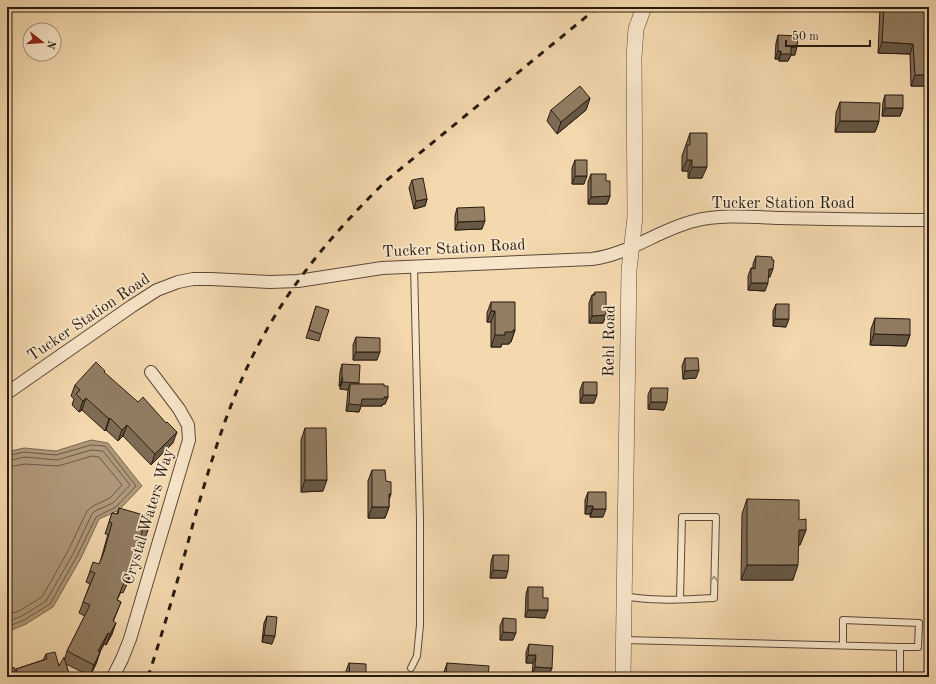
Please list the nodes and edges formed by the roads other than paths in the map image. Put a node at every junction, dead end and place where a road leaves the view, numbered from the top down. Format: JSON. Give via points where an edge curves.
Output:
{"nodes":[{"id":1,"x":644,"y":7,"type":"edge"},
{"id":2,"x":929,"y":220,"type":"edge"},
{"id":3,"x":632,"y":248,"type":"junction"},
{"id":4,"x":414,"y":266,"type":"junction"},
{"id":5,"x":150,"y":372,"type":"dead end"},
{"id":6,"x":7,"y":394,"type":"edge"},
{"id":7,"x":624,"y":596,"type":"junction"},
{"id":8,"x":680,"y":599,"type":"junction"},
{"id":9,"x":623,"y":640,"type":"junction"},
{"id":10,"x":843,"y":645,"type":"junction"},
{"id":11,"x":900,"y":647,"type":"junction"},
{"id":12,"x":411,"y":668,"type":"dead end"},
{"id":13,"x":112,"y":677,"type":"edge"},
{"id":14,"x":623,"y":677,"type":"edge"},
{"id":15,"x":900,"y":677,"type":"edge"}],
"edges":[{"from":1,"to":3,"type":"street","name":"Rehl Road","via":[[636,29],[634,57],[635,210]]},
{"from":2,"to":3,"type":"street","name":"Tucker Station Road","via":[[728,217],[695,220]]},
{"from":3,"to":4,"type":"street","name":"Tucker Station Road","via":[[604,258],[592,259]]},
{"from":3,"to":7,"type":"street","name":"Rehl Road","via":[[629,270]]},
{"from":4,"to":6,"type":"street","name":"Tucker Station Road","via":[[382,268],[298,281],[193,279],[178,282],[157,290],[132,306]]},
{"from":4,"to":12,"type":"lane","via":[[420,625],[417,656]]},
{"from":5,"to":13,"type":"street","name":"Crystal Waters Way","via":[[179,409],[188,425],[189,440],[130,639]]},
{"from":7,"to":8,"type":"lane","via":[[641,599]]},
{"from":7,"to":9,"type":"street","name":"Rehl Road"},
{"from":8,"to":8,"type":"lane","one_way":true,"via":[[714,598],[716,517],[682,517]]},
{"from":9,"to":10,"type":"lane"},
{"from":9,"to":14,"type":"street","name":"Rehl Road"},
{"from":10,"to":11,"type":"lane"},
{"from":10,"to":11,"type":"lane","via":[[843,620],[919,623],[918,647]]},
{"from":11,"to":15,"type":"lane"}]}
